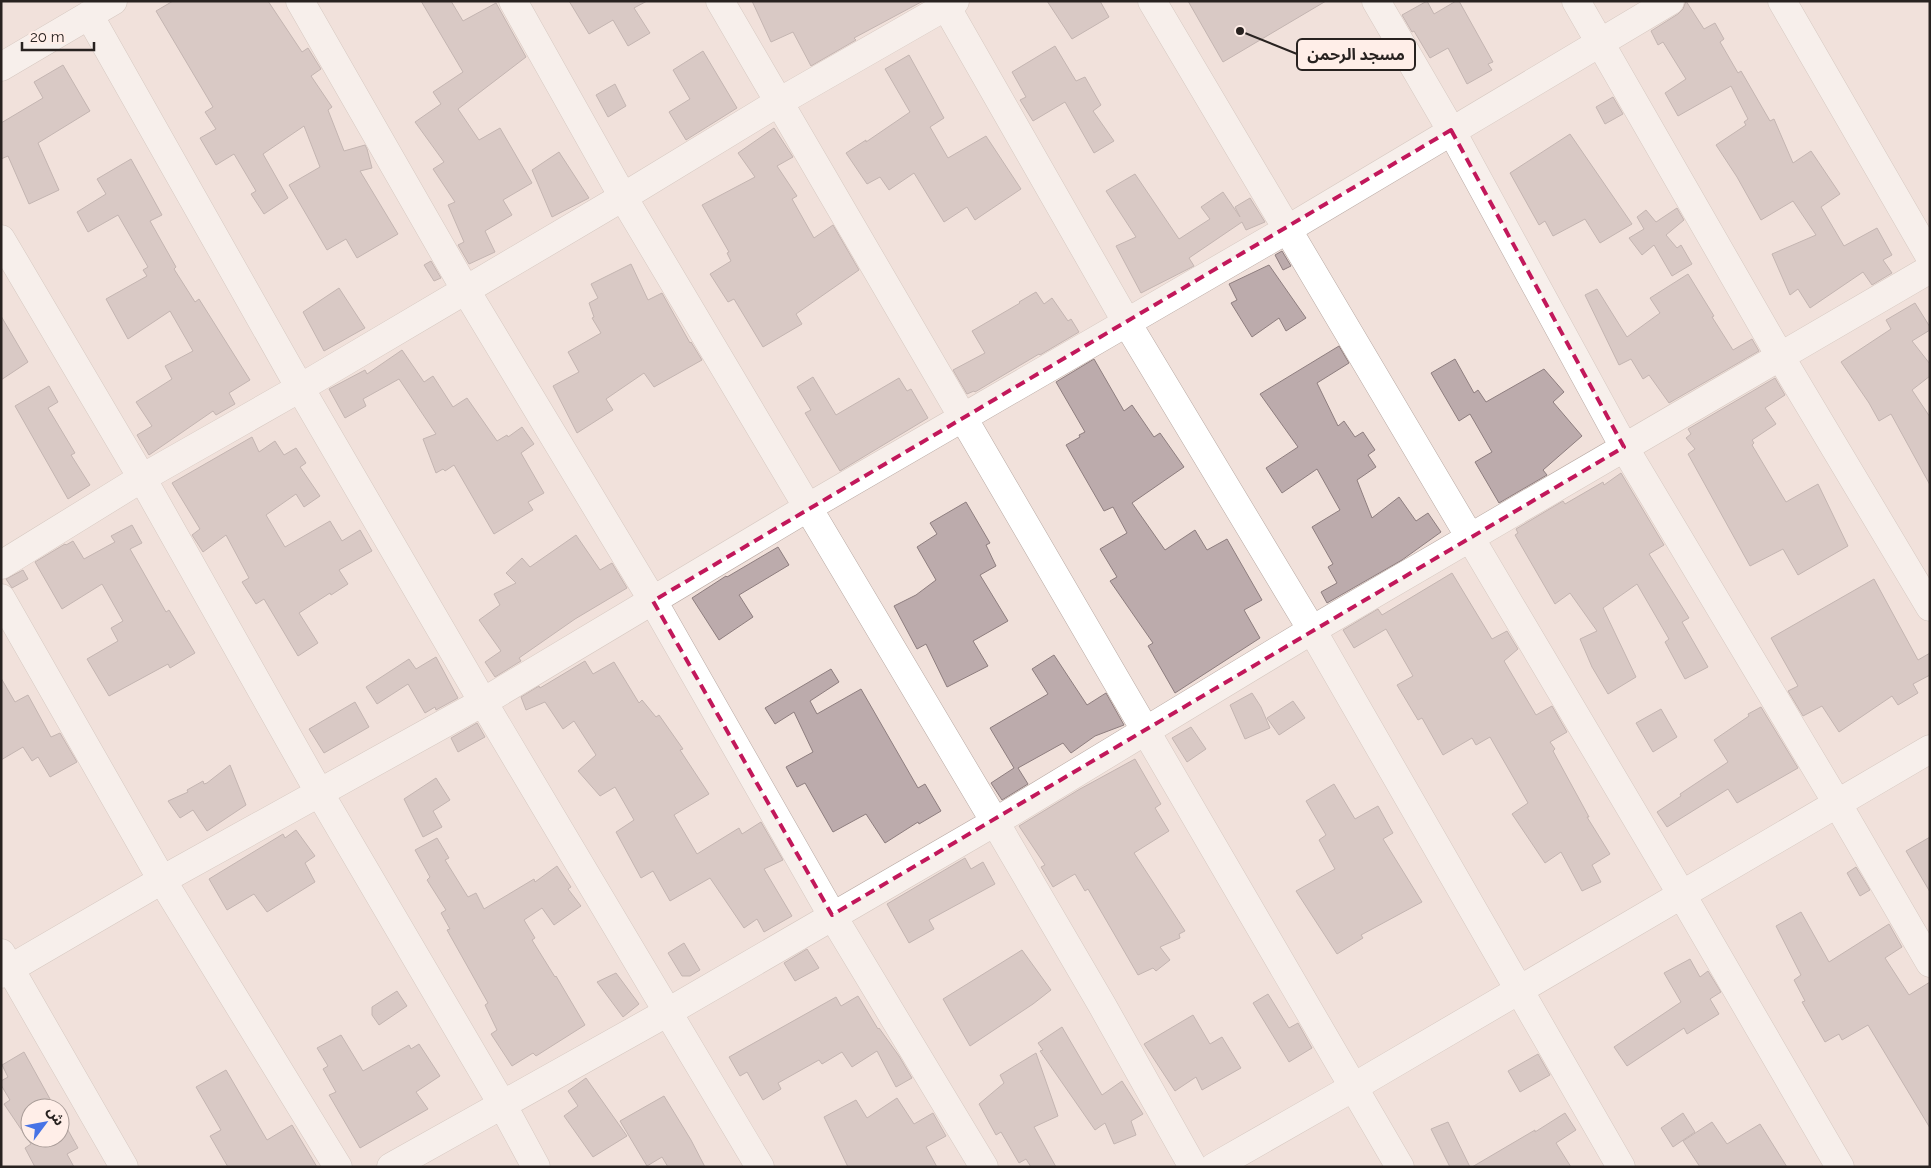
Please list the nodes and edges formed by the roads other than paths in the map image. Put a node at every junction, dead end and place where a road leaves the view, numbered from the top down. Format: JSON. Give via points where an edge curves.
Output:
{"nodes":[{"id":1,"x":113,"y":1,"type":"edge"},
{"id":2,"x":300,"y":1,"type":"edge"},
{"id":3,"x":513,"y":1,"type":"edge"},
{"id":4,"x":720,"y":1,"type":"edge"},
{"id":5,"x":1152,"y":1,"type":"edge"},
{"id":6,"x":1376,"y":1,"type":"edge"},
{"id":7,"x":1576,"y":1,"type":"edge"},
{"id":8,"x":1670,"y":1,"type":"edge"},
{"id":9,"x":1782,"y":1,"type":"edge"},
{"id":10,"x":948,"y":3,"type":"edge"},
{"id":11,"x":89,"y":15,"type":"junction"},
{"id":12,"x":1600,"y":42,"type":"junction"},
{"id":13,"x":2,"y":65,"type":"edge"},
{"id":14,"x":779,"y":102,"type":"junction"},
{"id":15,"x":1451,"y":130,"type":"junction"},
{"id":16,"x":623,"y":197,"type":"junction"},
{"id":17,"x":1288,"y":229,"type":"junction"},
{"id":18,"x":1,"y":239,"type":"edge"},
{"id":19,"x":1930,"y":258,"type":"edge"},
{"id":20,"x":1930,"y":270,"type":"edge"},
{"id":21,"x":465,"y":289,"type":"junction"},
{"id":22,"x":1127,"y":323,"type":"junction"},
{"id":23,"x":1780,"y":356,"type":"junction"},
{"id":24,"x":300,"y":388,"type":"junction"},
{"id":25,"x":964,"y":418,"type":"junction"},
{"id":26,"x":1624,"y":447,"type":"junction"},
{"id":27,"x":142,"y":478,"type":"junction"},
{"id":28,"x":807,"y":508,"type":"junction"},
{"id":29,"x":1469,"y":538,"type":"junction"},
{"id":30,"x":1,"y":565,"type":"edge"},
{"id":31,"x":1,"y":598,"type":"edge"},
{"id":32,"x":653,"y":601,"type":"junction"},
{"id":33,"x":1930,"y":607,"type":"edge"},
{"id":34,"x":1312,"y":630,"type":"junction"},
{"id":35,"x":482,"y":702,"type":"junction"},
{"id":36,"x":1146,"y":731,"type":"junction"},
{"id":37,"x":1930,"y":748,"type":"edge"},
{"id":38,"x":319,"y":792,"type":"junction"},
{"id":39,"x":1837,"y":802,"type":"junction"},
{"id":40,"x":995,"y":822,"type":"junction"},
{"id":41,"x":162,"y":880,"type":"junction"},
{"id":42,"x":1682,"y":895,"type":"junction"},
{"id":43,"x":832,"y":915,"type":"junction"},
{"id":44,"x":1930,"y":964,"type":"edge"},
{"id":45,"x":4,"y":965,"type":"edge"},
{"id":46,"x":1518,"y":990,"type":"junction"},
{"id":47,"x":668,"y":1012,"type":"junction"},
{"id":48,"x":1352,"y":1088,"type":"junction"},
{"id":49,"x":502,"y":1104,"type":"junction"},
{"id":50,"x":124,"y":1167,"type":"edge"},
{"id":51,"x":338,"y":1167,"type":"edge"},
{"id":52,"x":391,"y":1167,"type":"edge"},
{"id":53,"x":536,"y":1167,"type":"edge"},
{"id":54,"x":760,"y":1167,"type":"edge"},
{"id":55,"x":984,"y":1167,"type":"edge"},
{"id":56,"x":1193,"y":1167,"type":"edge"},
{"id":57,"x":1214,"y":1167,"type":"edge"},
{"id":58,"x":1400,"y":1167,"type":"edge"},
{"id":59,"x":1621,"y":1167,"type":"edge"},
{"id":60,"x":1840,"y":1167,"type":"edge"}],
"edges":[{"from":1,"to":11,"type":"street"},
{"from":2,"to":21,"type":"street"},
{"from":3,"to":16,"type":"street"},
{"from":4,"to":14,"type":"street"},
{"from":5,"to":17,"type":"street"},
{"from":6,"to":15,"type":"street"},
{"from":7,"to":12,"type":"street"},
{"from":8,"to":12,"type":"street"},
{"from":9,"to":19,"type":"street"},
{"from":10,"to":14,"type":"street"},
{"from":10,"to":22,"type":"street"},
{"from":11,"to":13,"type":"street"},
{"from":11,"to":24,"type":"street"},
{"from":12,"to":15,"type":"street"},
{"from":12,"to":23,"type":"street"},
{"from":14,"to":16,"type":"street"},
{"from":14,"to":25,"type":"street"},
{"from":15,"to":17,"type":"street"},
{"from":15,"to":26,"type":"street"},
{"from":16,"to":21,"type":"street"},
{"from":16,"to":28,"type":"street"},
{"from":17,"to":22,"type":"street"},
{"from":17,"to":29,"type":"street"},
{"from":18,"to":27,"type":"street"},
{"from":20,"to":23,"type":"street"},
{"from":21,"to":24,"type":"street"},
{"from":21,"to":32,"type":"street"},
{"from":22,"to":25,"type":"street"},
{"from":22,"to":34,"type":"street"},
{"from":23,"to":26,"type":"street"},
{"from":23,"to":33,"type":"street"},
{"from":24,"to":27,"type":"street"},
{"from":24,"to":35,"type":"street"},
{"from":25,"to":28,"type":"street"},
{"from":25,"to":36,"type":"street"},
{"from":26,"to":29,"type":"street"},
{"from":26,"to":39,"type":"street"},
{"from":27,"to":30,"type":"street"},
{"from":27,"to":38,"type":"street"},
{"from":28,"to":32,"type":"street"},
{"from":28,"to":40,"type":"street"},
{"from":29,"to":34,"type":"street"},
{"from":29,"to":42,"type":"street"},
{"from":31,"to":41,"type":"street"},
{"from":32,"to":35,"type":"street"},
{"from":32,"to":43,"type":"street"},
{"from":34,"to":36,"type":"street"},
{"from":34,"to":46,"type":"street"},
{"from":35,"to":38,"type":"street"},
{"from":35,"to":47,"type":"street"},
{"from":36,"to":40,"type":"street"},
{"from":36,"to":48,"type":"street"},
{"from":37,"to":39,"type":"street"},
{"from":38,"to":41,"type":"street"},
{"from":38,"to":49,"type":"street"},
{"from":39,"to":42,"type":"street"},
{"from":39,"to":44,"type":"street"},
{"from":40,"to":43,"type":"street"},
{"from":40,"to":56,"type":"street"},
{"from":41,"to":45,"type":"street"},
{"from":41,"to":51,"type":"street"},
{"from":42,"to":46,"type":"street"},
{"from":42,"to":60,"type":"street"},
{"from":43,"to":47,"type":"street"},
{"from":43,"to":55,"type":"street"},
{"from":45,"to":50,"type":"street"},
{"from":46,"to":48,"type":"street"},
{"from":46,"to":59,"type":"street"},
{"from":47,"to":49,"type":"street"},
{"from":47,"to":54,"type":"street"},
{"from":48,"to":57,"type":"street"},
{"from":48,"to":58,"type":"street"},
{"from":49,"to":52,"type":"street"},
{"from":49,"to":53,"type":"street"}]}
